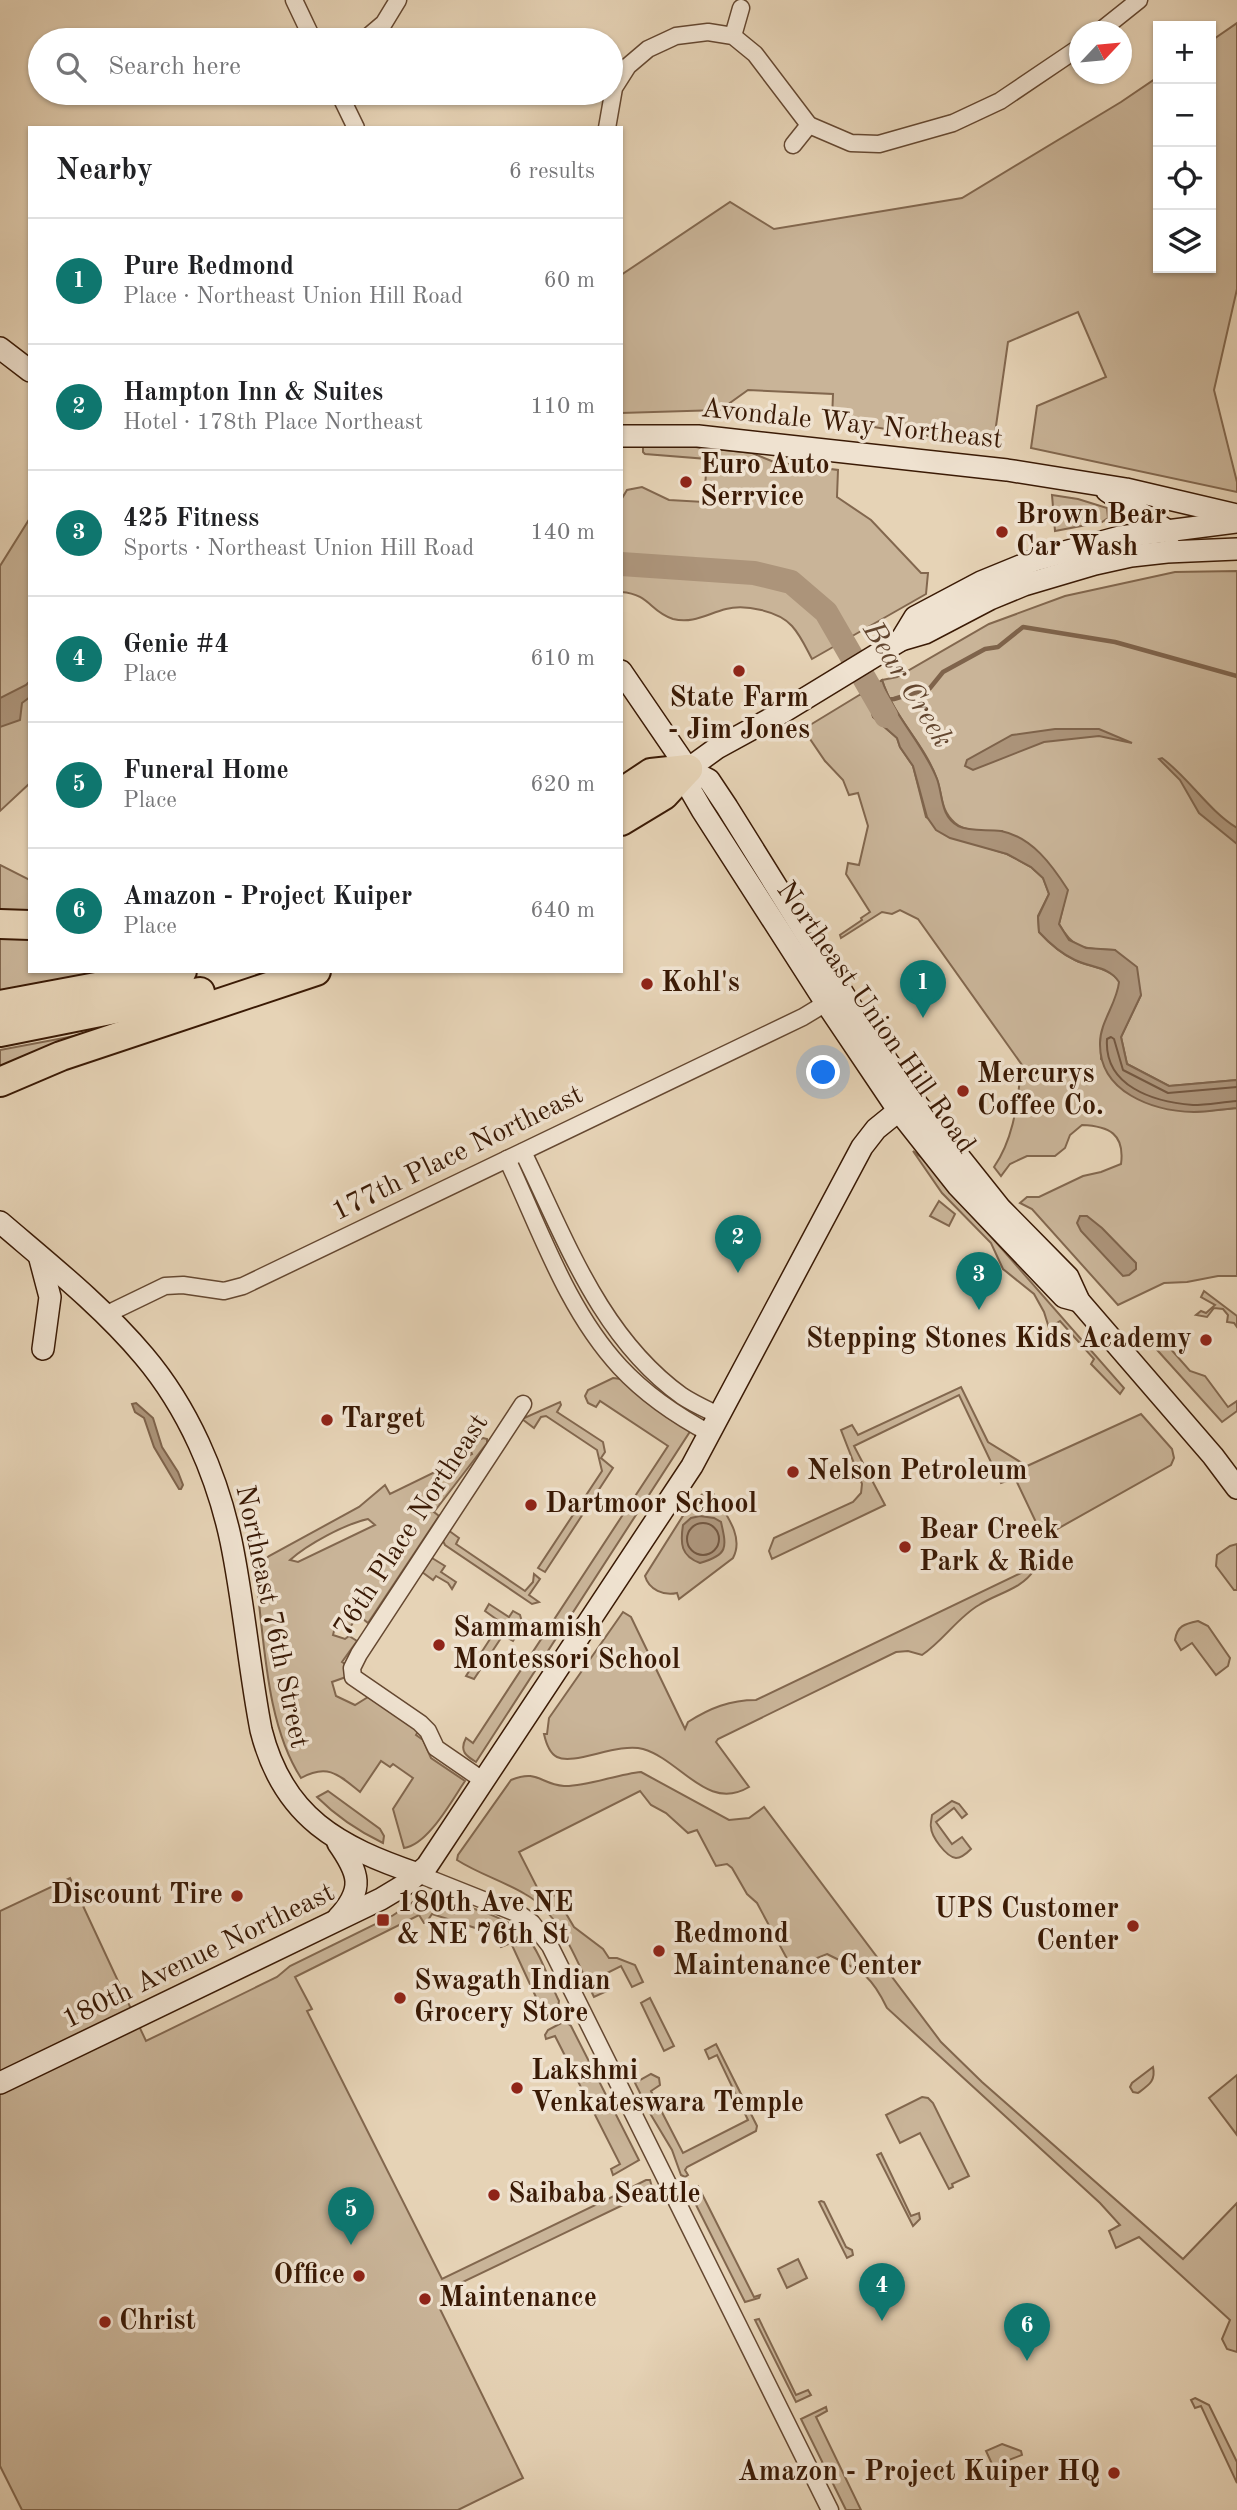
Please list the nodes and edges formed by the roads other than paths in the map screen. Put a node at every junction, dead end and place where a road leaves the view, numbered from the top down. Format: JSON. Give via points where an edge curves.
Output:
{"nodes":[{"id":1,"x":294,"y":0,"type":"edge"},
{"id":2,"x":398,"y":0,"type":"edge"},
{"id":3,"x":1139,"y":0,"type":"edge"},
{"id":4,"x":741,"y":8,"type":"dead end"},
{"id":5,"x":1113,"y":21,"type":"edge"},
{"id":6,"x":307,"y":28,"type":"edge"},
{"id":7,"x":378,"y":28,"type":"edge"},
{"id":8,"x":733,"y":36,"type":"junction"},
{"id":9,"x":1069,"y":54,"type":"edge"},
{"id":10,"x":623,"y":74,"type":"edge"},
{"id":11,"x":345,"y":105,"type":"edge"},
{"id":12,"x":611,"y":105,"type":"edge"},
{"id":13,"x":809,"y":125,"type":"junction"},
{"id":14,"x":355,"y":126,"type":"edge"},
{"id":15,"x":607,"y":126,"type":"edge"},
{"id":16,"x":793,"y":145,"type":"dead end"},
{"id":17,"x":0,"y":348,"type":"edge"},
{"id":18,"x":28,"y":369,"type":"edge"},
{"id":19,"x":623,"y":436,"type":"edge"},
{"id":20,"x":1076,"y":479,"type":"junction"},
{"id":21,"x":1122,"y":499,"type":"junction"},
{"id":22,"x":1237,"y":515,"type":"edge"},
{"id":23,"x":1237,"y":522,"type":"edge"},
{"id":24,"x":1165,"y":530,"type":"junction"},
{"id":25,"x":1121,"y":537,"type":"junction"},
{"id":26,"x":1204,"y":549,"type":"junction"},
{"id":27,"x":1237,"y":549,"type":"edge"},
{"id":28,"x":901,"y":640,"type":"junction"},
{"id":29,"x":623,"y":674,"type":"edge"},
{"id":30,"x":688,"y":769,"type":"junction"},
{"id":31,"x":623,"y":792,"type":"edge"},
{"id":32,"x":623,"y":820,"type":"edge"},
{"id":33,"x":0,"y":924,"type":"edge"},
{"id":34,"x":28,"y":925,"type":"edge"},
{"id":35,"x":171,"y":973,"type":"edge"},
{"id":36,"x":271,"y":973,"type":"edge"},
{"id":37,"x":310,"y":973,"type":"edge"},
{"id":38,"x":825,"y":1003,"type":"junction"},
{"id":39,"x":0,"y":1005,"type":"edge"},
{"id":40,"x":0,"y":1032,"type":"edge"},
{"id":41,"x":0,"y":1082,"type":"edge"},
{"id":42,"x":905,"y":1105,"type":"junction"},
{"id":43,"x":523,"y":1152,"type":"junction"},
{"id":44,"x":507,"y":1159,"type":"junction"},
{"id":45,"x":0,"y":1222,"type":"edge"},
{"id":46,"x":40,"y":1256,"type":"junction"},
{"id":47,"x":105,"y":1315,"type":"junction"},
{"id":48,"x":43,"y":1349,"type":"dead end"},
{"id":49,"x":523,"y":1404,"type":"dead end"},
{"id":50,"x":715,"y":1425,"type":"junction"},
{"id":51,"x":1237,"y":1488,"type":"edge"},
{"id":52,"x":484,"y":1781,"type":"junction"},
{"id":53,"x":334,"y":1838,"type":"junction"},
{"id":54,"x":418,"y":1874,"type":"junction"},
{"id":55,"x":335,"y":1922,"type":"junction"},
{"id":56,"x":0,"y":2083,"type":"edge"},
{"id":57,"x":830,"y":2510,"type":"edge"}],
"edges":[{"from":1,"to":6,"type":"street"},
{"from":2,"to":7,"type":"street"},
{"from":3,"to":5,"type":"street"},
{"from":4,"to":8,"type":"street"},
{"from":8,"to":10,"type":"street","via":[[708,32],[676,36],[648,49]]},
{"from":8,"to":13,"type":"street","via":[[755,54]]},
{"from":9,"to":13,"type":"street","via":[[1000,101],[953,122],[879,144],[851,143]]},
{"from":11,"to":14,"type":"street"},
{"from":12,"to":15,"type":"street"},
{"from":13,"to":16,"type":"street"},
{"from":17,"to":18,"type":"street"},
{"from":19,"to":20,"type":"street","name":"Avondale Way Northeast","via":[[753,441]]},
{"from":20,"to":21,"type":"street","name":"Avondale Way Northeast"},
{"from":20,"to":22,"type":"street","name":"Avondale Way Northeast"},
{"from":21,"to":24,"type":"street","name":"Avondale Way Northeast"},
{"from":21,"to":25,"type":"street","via":[[1131,522]]},
{"from":23,"to":24,"type":"street"},
{"from":24,"to":25,"type":"street"},
{"from":24,"to":26,"type":"street","name":"Avondale Way Northeast"},
{"from":25,"to":28,"type":"street","via":[[1063,551],[981,582],[915,617]]},
{"from":26,"to":27,"type":"street"},
{"from":26,"to":28,"type":"street","via":[[1131,556],[1059,573]]},
{"from":28,"to":30,"type":"street"},
{"from":29,"to":30,"type":"street","name":"Northeast Union Hill Road"},
{"from":30,"to":31,"type":"highway","via":[[652,773]]},
{"from":30,"to":32,"type":"highway","via":[[664,795]]},
{"from":30,"to":38,"type":"street","name":"Northeast Union Hill Road","via":[[699,805]]},
{"from":30,"to":42,"type":"street","name":"Northeast Union Hill Road","via":[[709,780],[727,807],[862,1024]]},
{"from":33,"to":34,"type":"highway"},
{"from":35,"to":39,"type":"highway"},
{"from":36,"to":40,"type":"highway","via":[[198,993]]},
{"from":37,"to":41,"type":"highway","via":[[74,1051]]},
{"from":38,"to":42,"type":"street","name":"Northeast Union Hill Road"},
{"from":38,"to":43,"type":"street","name":"177th Place Northeast"},
{"from":42,"to":50,"type":"street","name":"180th Avenue Northeast","via":[[862,1147]]},
{"from":42,"to":51,"type":"street","name":"Northeast Union Hill Road","via":[[958,1186],[1064,1297],[1079,1301]]},
{"from":43,"to":44,"type":"street","name":"177th Place Northeast"},
{"from":43,"to":50,"type":"street","via":[[603,1314],[656,1375]]},
{"from":44,"to":47,"type":"street","name":"177th Place Northeast","via":[[243,1286],[223,1291],[165,1286]]},
{"from":44,"to":50,"type":"street","via":[[569,1292],[619,1367],[673,1413]]},
{"from":45,"to":46,"type":"street","name":"Northeast 76th Street"},
{"from":46,"to":47,"type":"street","name":"Northeast 76th Street"},
{"from":46,"to":48,"type":"street","via":[[50,1297]]},
{"from":47,"to":53,"type":"street","name":"Northeast 76th Street","via":[[155,1370],[201,1448],[230,1540],[266,1750],[292,1798]]},
{"from":49,"to":52,"type":"street","name":"76th Place Northeast","via":[[352,1668],[353,1676],[420,1723],[436,1748]]},
{"from":50,"to":52,"type":"street","name":"180th Avenue Northeast"},
{"from":52,"to":54,"type":"street","name":"180th Avenue Northeast","via":[[436,1855]]},
{"from":53,"to":54,"type":"street","name":"Northeast 76th Street"},
{"from":53,"to":55,"type":"street","via":[[357,1880],[351,1903]]},
{"from":54,"to":55,"type":"street","name":"180th Avenue Northeast"},
{"from":54,"to":57,"type":"street","name":"Northeast 76th Street","via":[[521,1915],[546,1940]]},
{"from":55,"to":56,"type":"street","name":"180th Avenue Northeast"}]}
